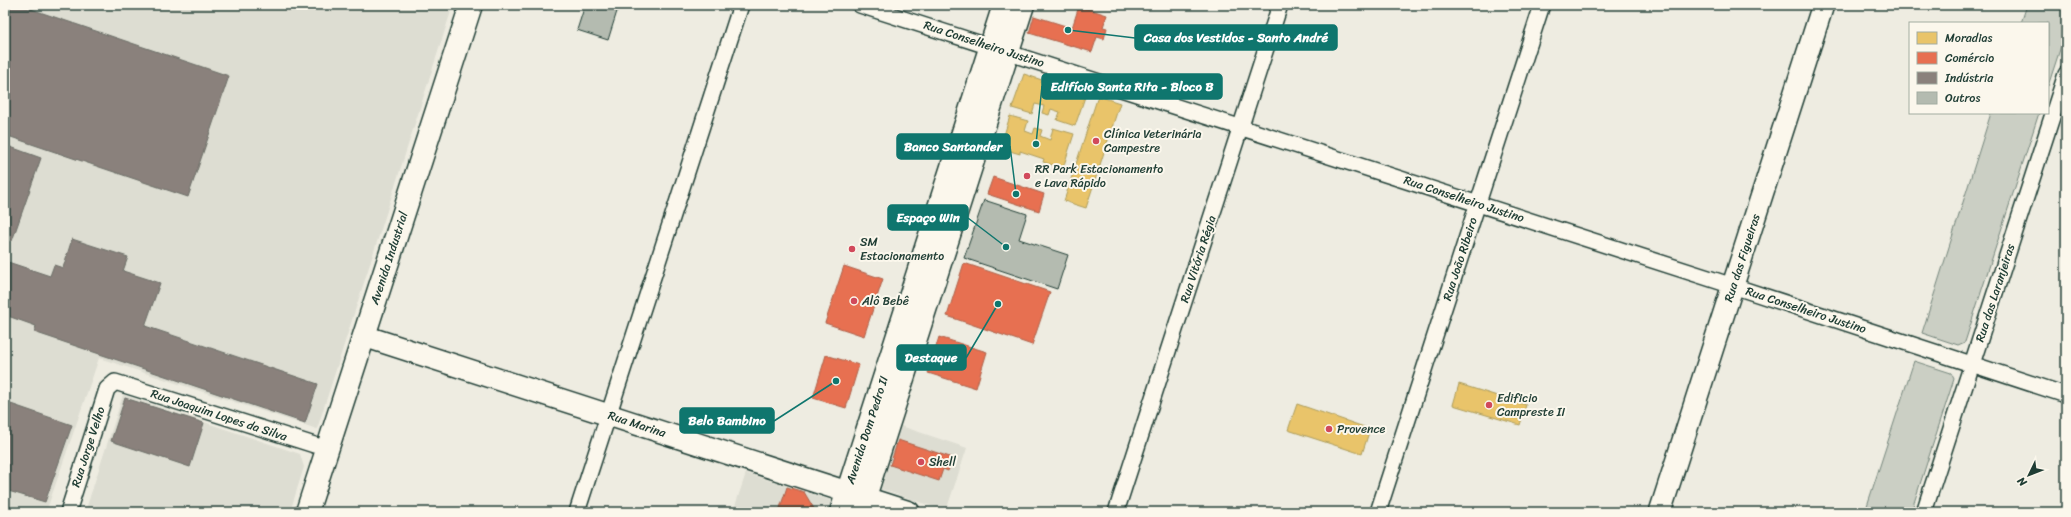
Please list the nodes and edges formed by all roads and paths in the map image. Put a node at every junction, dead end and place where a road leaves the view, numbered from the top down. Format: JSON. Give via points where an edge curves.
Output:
{"nodes":[{"id":1,"x":471,"y":5,"type":"edge"},
{"id":2,"x":741,"y":5,"type":"edge"},
{"id":3,"x":860,"y":5,"type":"edge"},
{"id":4,"x":1004,"y":5,"type":"edge"},
{"id":5,"x":1023,"y":5,"type":"edge"},
{"id":6,"x":1280,"y":5,"type":"edge"},
{"id":7,"x":1542,"y":5,"type":"edge"},
{"id":8,"x":1823,"y":5,"type":"edge"},
{"id":9,"x":999,"y":49,"type":"junction"},
{"id":10,"x":2066,"y":74,"type":"edge"},
{"id":11,"x":1241,"y":127,"type":"junction"},
{"id":12,"x":1478,"y":204,"type":"junction"},
{"id":13,"x":1733,"y":286,"type":"junction"},
{"id":14,"x":364,"y":336,"type":"junction"},
{"id":15,"x":1972,"y":364,"type":"junction"},
{"id":16,"x":112,"y":383,"type":"joint"},
{"id":17,"x":2066,"y":395,"type":"edge"},
{"id":18,"x":608,"y":415,"type":"junction"},
{"id":19,"x":327,"y":449,"type":"junction"},
{"id":20,"x":853,"y":503,"type":"edge"},
{"id":21,"x":68,"y":512,"type":"edge"},
{"id":22,"x":307,"y":512,"type":"edge"},
{"id":23,"x":577,"y":512,"type":"edge"},
{"id":24,"x":910,"y":512,"type":"edge"},
{"id":25,"x":1116,"y":512,"type":"edge"},
{"id":26,"x":1378,"y":512,"type":"edge"},
{"id":27,"x":1660,"y":512,"type":"edge"},
{"id":28,"x":1924,"y":512,"type":"edge"}],
"edges":[{"from":1,"to":14,"type":"main road","name":"Avenida Industrial"},
{"from":2,"to":18,"type":"street"},
{"from":3,"to":9,"type":"street","name":"Rua Conselheiro Justino"},
{"from":4,"to":9,"type":"main road","name":"Avenida Dom Pedro II"},
{"from":5,"to":9,"type":"main road","name":"Avenida Dom Pedro II"},
{"from":6,"to":11,"type":"street","name":"Rua Vitória Régia"},
{"from":7,"to":12,"type":"street","name":"Rua João Ribeiro"},
{"from":8,"to":13,"type":"street","name":"Rua das Figueiras"},
{"from":9,"to":11,"type":"street","name":"Rua Conselheiro Justino"},
{"from":9,"to":20,"type":"main road","name":"Avenida Dom Pedro II"},
{"from":10,"to":15,"type":"street","name":"Rua das Laranjeiras"},
{"from":11,"to":12,"type":"street","name":"Rua Conselheiro Justino"},
{"from":11,"to":25,"type":"street","name":"Rua Vitória Régia"},
{"from":12,"to":13,"type":"street","name":"Rua Conselheiro Justino"},
{"from":12,"to":26,"type":"street","name":"Rua João Ribeiro"},
{"from":13,"to":15,"type":"street","name":"Rua Conselheiro Justino"},
{"from":13,"to":27,"type":"street","name":"Rua das Figueiras"},
{"from":14,"to":18,"type":"street","name":"Rua Marina"},
{"from":14,"to":19,"type":"main road","name":"Avenida Industrial"},
{"from":15,"to":17,"type":"street","name":"Rua Conselheiro Justino"},
{"from":15,"to":28,"type":"street","name":"Rua das Laranjeiras"},
{"from":16,"to":19,"type":"street","name":"Rua Joaquim Lopes da Silva","via":[[119,382]]},
{"from":16,"to":21,"type":"street","name":"Rua Jorge Velho","via":[[107,390]]},
{"from":18,"to":20,"type":"street","name":"Rua Marina"},
{"from":18,"to":23,"type":"street"},
{"from":19,"to":22,"type":"main road","name":"Avenida Industrial"},
{"from":20,"to":24,"type":"street","name":"Rua Marina"}]}
